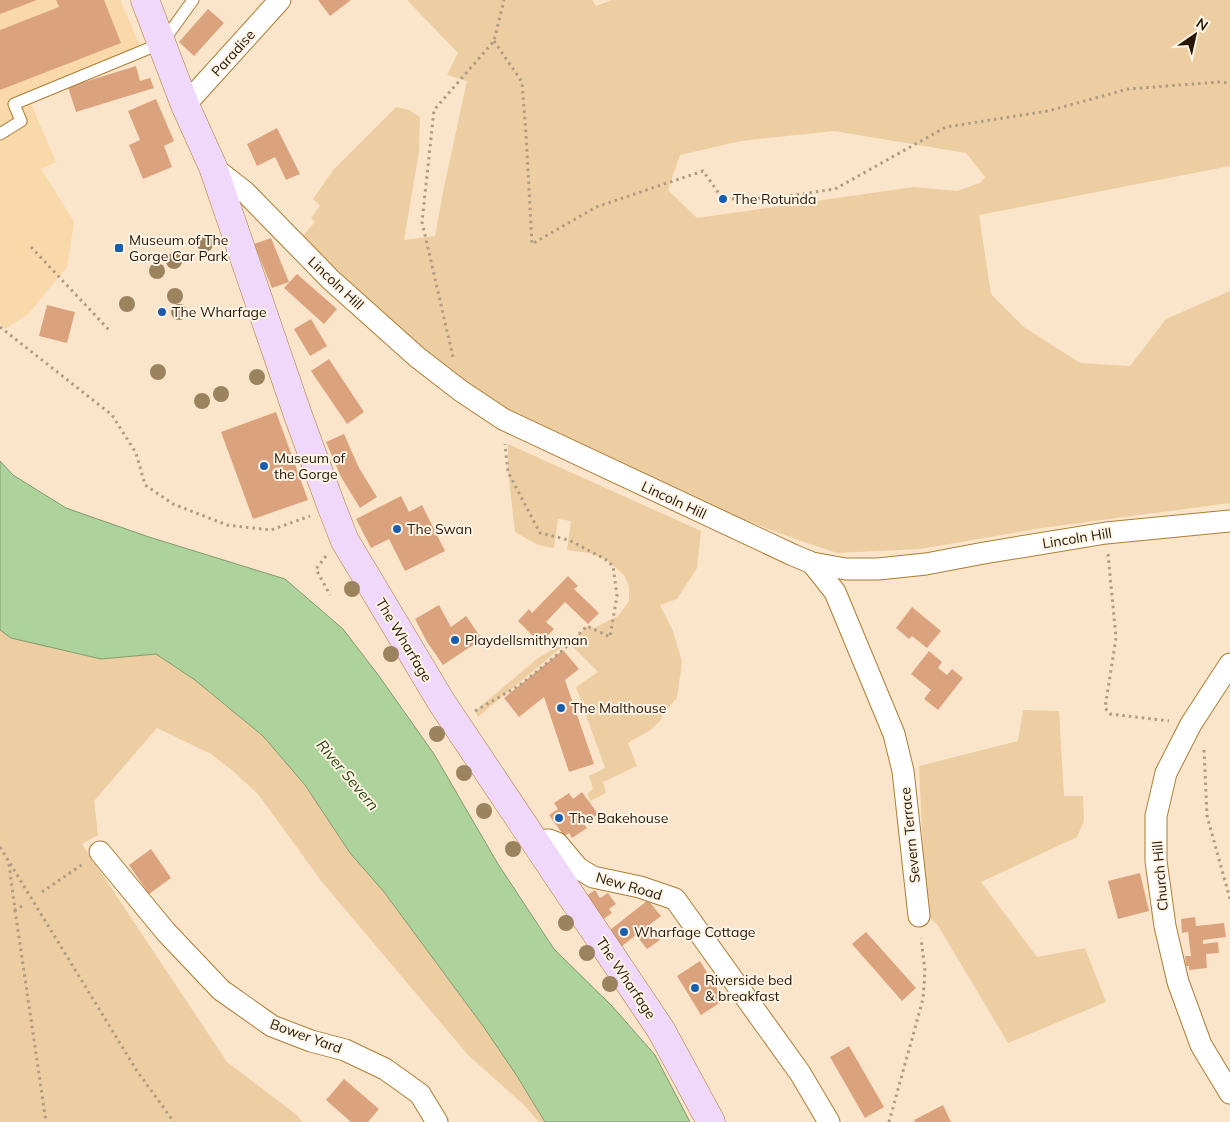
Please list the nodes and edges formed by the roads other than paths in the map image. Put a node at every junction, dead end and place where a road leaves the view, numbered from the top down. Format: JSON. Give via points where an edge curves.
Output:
{"nodes":[{"id":1,"x":145,"y":0,"type":"edge"},
{"id":2,"x":193,"y":0,"type":"edge"},
{"id":3,"x":280,"y":0,"type":"edge"},
{"id":4,"x":162,"y":43,"type":"junction"},
{"id":5,"x":185,"y":105,"type":"junction"},
{"id":6,"x":0,"y":134,"type":"edge"},
{"id":7,"x":213,"y":167,"type":"junction"},
{"id":8,"x":1230,"y":521,"type":"edge"},
{"id":9,"x":812,"y":563,"type":"junction"},
{"id":10,"x":1230,"y":664,"type":"edge"},
{"id":11,"x":535,"y":841,"type":"junction"},
{"id":12,"x":100,"y":852,"type":"road end"},
{"id":13,"x":919,"y":916,"type":"road end"},
{"id":14,"x":1230,"y":1093,"type":"edge"},
{"id":15,"x":438,"y":1122,"type":"edge"},
{"id":16,"x":711,"y":1122,"type":"edge"},
{"id":17,"x":829,"y":1122,"type":"edge"}],
"edges":[{"from":1,"to":4,"type":"street","name":"The Wharfage"},
{"from":2,"to":4,"type":"lane"},
{"from":3,"to":5,"type":"street","name":"Paradise"},
{"from":4,"to":5,"type":"street","name":"The Wharfage"},
{"from":4,"to":6,"type":"lane","via":[[14,104],[21,121]]},
{"from":5,"to":7,"type":"street","name":"The Wharfage"},
{"from":7,"to":9,"type":"street","name":"Lincoln Hill","via":[[245,192],[331,280],[417,357],[503,419]]},
{"from":7,"to":11,"type":"street","name":"The Wharfage","via":[[345,541],[442,703]]},
{"from":8,"to":9,"type":"street","name":"Lincoln Hill","via":[[1106,534],[878,569],[846,569]]},
{"from":9,"to":13,"type":"street","name":"Severn Terrace","via":[[835,592],[894,734],[903,771]]},
{"from":10,"to":14,"type":"street","name":"Church Hill","via":[[1166,773],[1156,816],[1156,861],[1165,926],[1178,982],[1201,1045]]},
{"from":11,"to":16,"type":"street","name":"The Wharfage","via":[[661,1030]]},
{"from":11,"to":17,"type":"street","name":"New Road","via":[[556,843],[578,868],[594,877],[675,899],[800,1073]]},
{"from":12,"to":15,"type":"street","name":"Bower Yard","via":[[166,932],[221,990],[272,1026],[345,1050],[385,1069],[420,1094]]}]}
